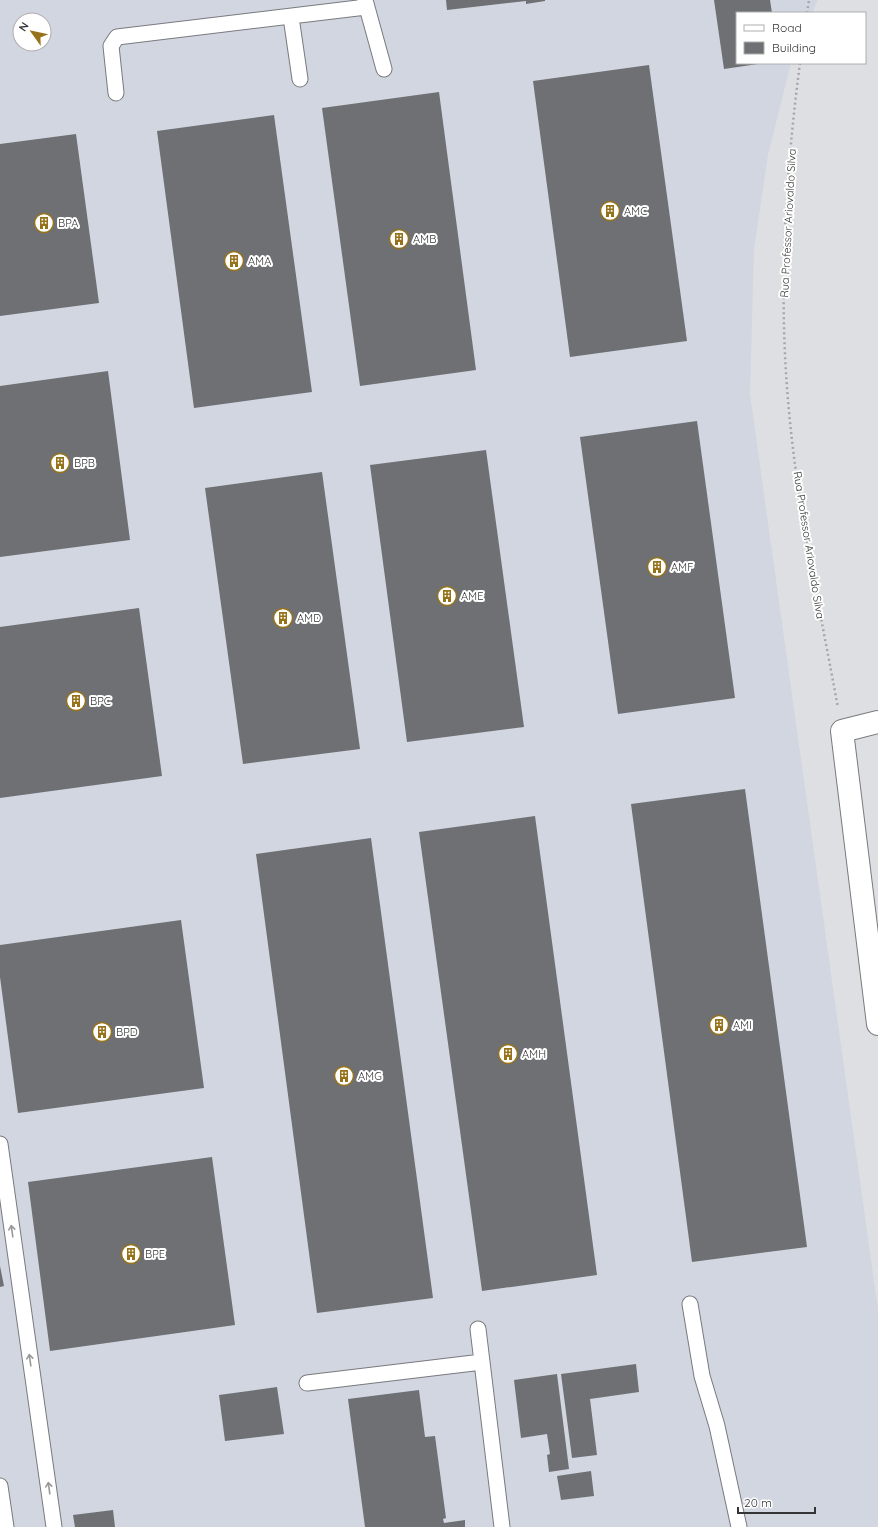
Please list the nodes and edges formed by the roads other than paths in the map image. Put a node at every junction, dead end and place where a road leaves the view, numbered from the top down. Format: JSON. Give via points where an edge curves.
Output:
{"nodes":[{"id":1,"x":365,"y":4,"type":"edge"},
{"id":2,"x":292,"y":17,"type":"junction"},
{"id":3,"x":384,"y":69,"type":"dead end"},
{"id":4,"x":300,"y":79,"type":"dead end"},
{"id":5,"x":116,"y":93,"type":"dead end"},
{"id":6,"x":878,"y":722,"type":"edge"},
{"id":7,"x":878,"y":1024,"type":"edge"},
{"id":8,"x":0,"y":1144,"type":"edge"},
{"id":9,"x":1,"y":1167,"type":"edge"},
{"id":10,"x":690,"y":1304,"type":"dead end"},
{"id":11,"x":478,"y":1329,"type":"dead end"},
{"id":12,"x":482,"y":1362,"type":"junction"},
{"id":13,"x":307,"y":1383,"type":"dead end"},
{"id":14,"x":0,"y":1486,"type":"edge"},
{"id":15,"x":51,"y":1526,"type":"edge"},
{"id":16,"x":6,"y":1527,"type":"edge"},
{"id":17,"x":502,"y":1527,"type":"edge"},
{"id":18,"x":739,"y":1527,"type":"edge"}],
"edges":[{"from":1,"to":2,"type":"lane"},
{"from":1,"to":3,"type":"lane"},
{"from":2,"to":4,"type":"lane"},
{"from":2,"to":5,"type":"lane","via":[[117,37],[111,46]]},
{"from":6,"to":7,"type":"street","via":[[842,731]]},
{"from":8,"to":9,"type":"lane"},
{"from":15,"to":9,"type":"lane","one_way":true},
{"from":10,"to":18,"type":"lane","via":[[702,1376],[717,1426]]},
{"from":11,"to":12,"type":"lane"},
{"from":12,"to":13,"type":"lane"},
{"from":12,"to":17,"type":"lane"},
{"from":14,"to":16,"type":"lane"}]}
